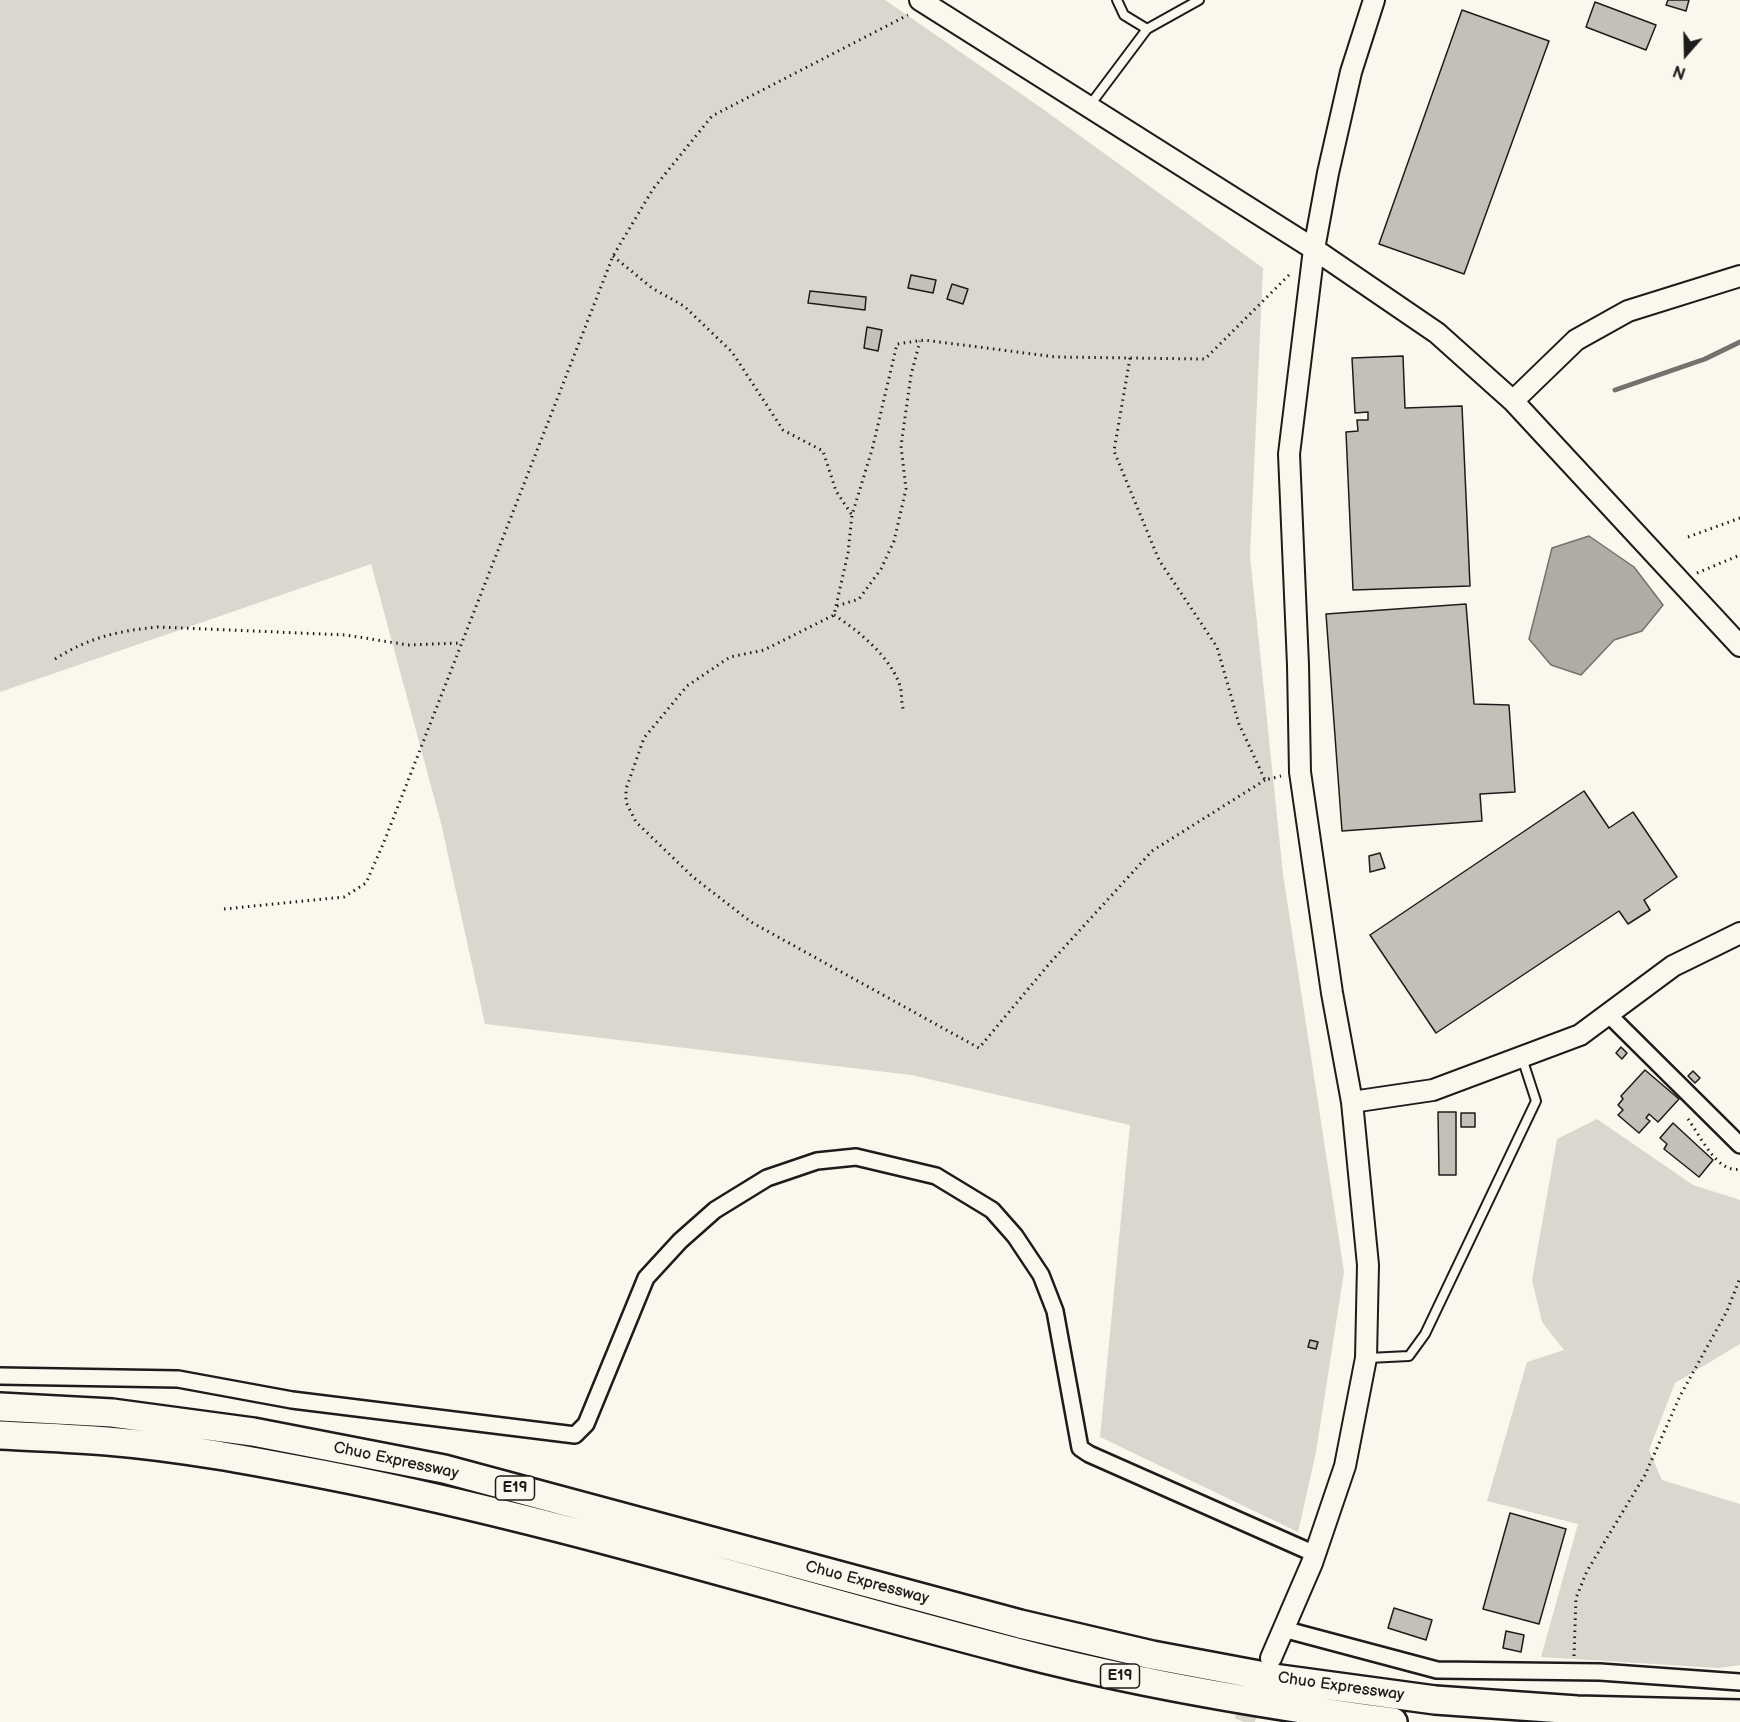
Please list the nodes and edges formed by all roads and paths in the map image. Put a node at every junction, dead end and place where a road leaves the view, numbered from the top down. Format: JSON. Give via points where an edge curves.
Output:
{"nodes":[{"id":1,"x":1117,"y":0,"type":"edge"},
{"id":2,"x":1199,"y":0,"type":"edge"},
{"id":3,"x":1374,"y":0,"type":"edge"},
{"id":4,"x":924,"y":2,"type":"edge"},
{"id":5,"x":1147,"y":29,"type":"junction"},
{"id":6,"x":1089,"y":107,"type":"junction"},
{"id":7,"x":1314,"y":249,"type":"junction"},
{"id":8,"x":613,"y":256,"type":"junction"},
{"id":9,"x":1740,"y":276,"type":"edge"},
{"id":10,"x":920,"y":341,"type":"junction"},
{"id":11,"x":1130,"y":358,"type":"junction"},
{"id":12,"x":1513,"y":401,"type":"junction"},
{"id":13,"x":852,"y":515,"type":"junction"},
{"id":14,"x":1740,"y":518,"type":"edge"},
{"id":15,"x":1688,"y":537,"type":"dead end"},
{"id":16,"x":1740,"y":555,"type":"edge"},
{"id":17,"x":1683,"y":583,"type":"junction"},
{"id":18,"x":836,"y":606,"type":"junction"},
{"id":19,"x":834,"y":615,"type":"junction"},
{"id":20,"x":461,"y":643,"type":"junction"},
{"id":21,"x":1740,"y":645,"type":"edge"},
{"id":22,"x":55,"y":658,"type":"dead end"},
{"id":23,"x":904,"y":711,"type":"dead end"},
{"id":24,"x":1300,"y":772,"type":"junction"},
{"id":25,"x":1265,"y":780,"type":"junction"},
{"id":26,"x":224,"y":909,"type":"dead end"},
{"id":27,"x":1740,"y":933,"type":"edge"},
{"id":28,"x":1609,"y":1015,"type":"junction"},
{"id":29,"x":1521,"y":1056,"type":"junction"},
{"id":30,"x":1352,"y":1102,"type":"junction"},
{"id":31,"x":1687,"y":1117,"type":"dead end"},
{"id":32,"x":1740,"y":1145,"type":"edge"},
{"id":33,"x":1740,"y":1169,"type":"edge"},
{"id":34,"x":1740,"y":1278,"type":"edge"},
{"id":35,"x":1366,"y":1358,"type":"junction"},
{"id":36,"x":0,"y":1376,"type":"edge"},
{"id":37,"x":0,"y":1407,"type":"edge"},
{"id":38,"x":0,"y":1435,"type":"edge"},
{"id":39,"x":1315,"y":1554,"type":"junction"},
{"id":40,"x":1283,"y":1629,"type":"junction"},
{"id":41,"x":1271,"y":1658,"type":"dead end"},
{"id":42,"x":1574,"y":1672,"type":"junction"},
{"id":43,"x":1740,"y":1683,"type":"edge"},
{"id":44,"x":1740,"y":1714,"type":"edge"},
{"id":45,"x":1393,"y":1722,"type":"edge"}],
"edges":[{"from":1,"to":5,"type":"lane","via":[[1124,15]]},
{"from":2,"to":5,"type":"lane"},
{"from":3,"to":7,"type":"street","via":[[1349,83]]},
{"from":4,"to":6,"type":"street"},
{"from":4,"to":8,"type":"path","via":[[712,116],[653,189]]},
{"from":5,"to":6,"type":"lane"},
{"from":6,"to":7,"type":"street"},
{"from":7,"to":11,"type":"path","via":[[1205,358]]},
{"from":7,"to":12,"type":"street","via":[[1437,333]]},
{"from":7,"to":24,"type":"street","via":[[1289,454]]},
{"from":8,"to":13,"type":"path","via":[[652,288],[684,306],[732,352],[783,430],[823,451],[836,491]]},
{"from":8,"to":20,"type":"path"},
{"from":9,"to":12,"type":"street","via":[[1628,311],[1576,340]]},
{"from":10,"to":11,"type":"path","via":[[1056,357]]},
{"from":10,"to":13,"type":"path","via":[[897,344]]},
{"from":10,"to":18,"type":"path","via":[[901,446],[906,489],[896,532],[881,569],[859,599]]},
{"from":11,"to":25,"type":"path","via":[[1114,450],[1159,560],[1217,647],[1239,724]]},
{"from":12,"to":17,"type":"street"},
{"from":13,"to":18,"type":"path"},
{"from":14,"to":15,"type":"path"},
{"from":16,"to":17,"type":"path","via":[[1701,570]]},
{"from":17,"to":21,"type":"street"},
{"from":18,"to":19,"type":"path"},
{"from":19,"to":23,"type":"path","via":[[866,637],[893,669],[901,686]]},
{"from":19,"to":25,"type":"path","via":[[764,650],[730,657],[687,686],[644,738],[626,789],[626,802],[636,822],[693,877],[752,922],[979,1048],[1152,851]]},
{"from":20,"to":22,"type":"path","via":[[408,645],[346,635],[158,627],[81,642]]},
{"from":20,"to":26,"type":"path","via":[[366,883],[344,897]]},
{"from":24,"to":25,"type":"path"},
{"from":24,"to":30,"type":"street"},
{"from":27,"to":28,"type":"street","via":[[1673,966]]},
{"from":28,"to":29,"type":"street","via":[[1580,1035]]},
{"from":28,"to":32,"type":"street"},
{"from":29,"to":30,"type":"street","via":[[1434,1090]]},
{"from":29,"to":35,"type":"lane","via":[[1536,1101],[1425,1334],[1409,1356]]},
{"from":30,"to":35,"type":"street","via":[[1368,1264]]},
{"from":31,"to":33,"type":"path","via":[[1719,1162],[1727,1169]]},
{"from":34,"to":42,"type":"path","via":[[1645,1475],[1587,1570],[1576,1598]]},
{"from":35,"to":39,"type":"street","via":[[1345,1466]]},
{"from":36,"to":39,"type":"street","via":[[178,1379],[304,1401],[574,1436],[586,1424],[646,1278],[680,1241],[715,1210],[767,1178],[817,1161],[856,1157],[936,1176],[992,1210],[1015,1236],[1041,1275],[1055,1311],[1080,1448]]},
{"from":37,"to":44,"type":"highway","name":"Chuo Expressway","number":"E19","via":[[112,1413],[253,1432],[444,1469],[1020,1624],[1152,1655],[1280,1679],[1435,1700],[1577,1710]]},
{"from":38,"to":45,"type":"highway","name":"Chuo Expressway","number":"E19","via":[[109,1441],[238,1459],[438,1497],[1012,1651],[1147,1682]]},
{"from":39,"to":40,"type":"street"},
{"from":40,"to":41,"type":"street"},
{"from":40,"to":42,"type":"street","via":[[1437,1670]]},
{"from":42,"to":43,"type":"street"}]}
